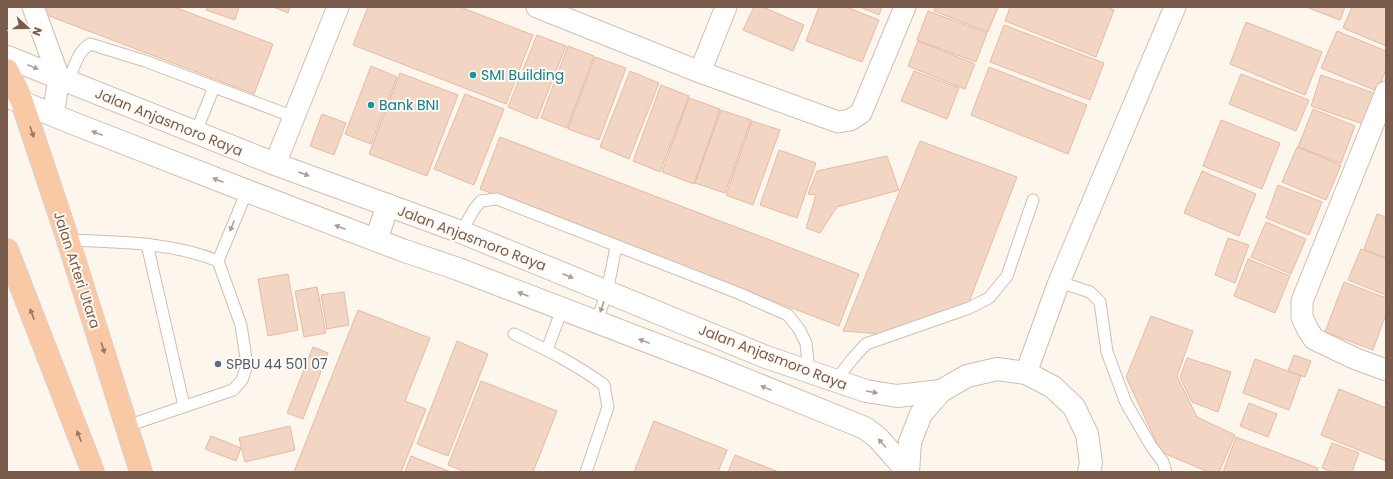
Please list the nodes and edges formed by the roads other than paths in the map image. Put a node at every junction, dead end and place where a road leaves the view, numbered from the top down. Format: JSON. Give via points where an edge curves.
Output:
{"nodes":[{"id":1,"x":33,"y":7,"type":"edge"},
{"id":2,"x":338,"y":7,"type":"edge"},
{"id":3,"x":726,"y":7,"type":"edge"},
{"id":4,"x":904,"y":7,"type":"edge"},
{"id":5,"x":1175,"y":7,"type":"edge"},
{"id":6,"x":541,"y":8,"type":"edge"},
{"id":7,"x":7,"y":56,"type":"edge"},
{"id":8,"x":7,"y":70,"type":"edge"},
{"id":9,"x":700,"y":72,"type":"junction"},
{"id":10,"x":64,"y":80,"type":"junction"},
{"id":11,"x":214,"y":87,"type":"junction"},
{"id":12,"x":1386,"y":92,"type":"edge"},
{"id":13,"x":14,"y":99,"type":"edge"},
{"id":14,"x":53,"y":115,"type":"junction"},
{"id":15,"x":294,"y":117,"type":"junction"},
{"id":16,"x":196,"y":132,"type":"junction"},
{"id":17,"x":275,"y":164,"type":"junction"},
{"id":18,"x":247,"y":191,"type":"junction"},
{"id":19,"x":1033,"y":200,"type":"dead end"},
{"id":20,"x":388,"y":205,"type":"junction"},
{"id":21,"x":462,"y":232,"type":"junction"},
{"id":22,"x":68,"y":240,"type":"junction"},
{"id":23,"x":376,"y":240,"type":"junction"},
{"id":24,"x":147,"y":244,"type":"junction"},
{"id":25,"x":616,"y":247,"type":"junction"},
{"id":26,"x":7,"y":250,"type":"edge"},
{"id":27,"x":218,"y":261,"type":"junction"},
{"id":28,"x":1058,"y":282,"type":"junction"},
{"id":29,"x":607,"y":292,"type":"junction"},
{"id":30,"x":562,"y":309,"type":"junction"},
{"id":31,"x":596,"y":323,"type":"junction"},
{"id":32,"x":514,"y":334,"type":"dead end"},
{"id":33,"x":547,"y":350,"type":"junction"},
{"id":34,"x":1386,"y":370,"type":"edge"},
{"id":35,"x":809,"y":372,"type":"junction"},
{"id":36,"x":1026,"y":373,"type":"junction"},
{"id":37,"x":835,"y":381,"type":"junction"},
{"id":38,"x":941,"y":391,"type":"junction"},
{"id":39,"x":184,"y":406,"type":"junction"},
{"id":40,"x":127,"y":426,"type":"junction"},
{"id":41,"x":1095,"y":469,"type":"edge"},
{"id":42,"x":91,"y":472,"type":"edge"},
{"id":43,"x":141,"y":472,"type":"edge"},
{"id":44,"x":586,"y":472,"type":"edge"},
{"id":45,"x":908,"y":472,"type":"edge"},
{"id":46,"x":1166,"y":472,"type":"edge"}],
"edges":[{"from":1,"to":10,"type":"street"},
{"from":2,"to":15,"type":"street"},
{"from":3,"to":9,"type":"street"},
{"from":4,"to":9,"type":"street","via":[[861,113],[850,120],[838,122]]},
{"from":5,"to":28,"type":"street"},
{"from":6,"to":9,"type":"street"},
{"from":7,"to":10,"type":"street","name":"Jalan Anjasmoro Raya","one_way":true},
{"from":8,"to":13,"type":"highway","name":"Jalan Arteri Utara"},
{"from":10,"to":11,"type":"lane","via":[[83,48],[90,44]]},
{"from":10,"to":14,"type":"street"},
{"from":10,"to":16,"type":"street","name":"Jalan Anjasmoro Raya"},
{"from":11,"to":15,"type":"lane"},
{"from":11,"to":16,"type":"lane"},
{"from":12,"to":34,"type":"street","via":[[1302,301],[1302,317],[1314,339]]},
{"from":13,"to":14,"type":"street"},
{"from":13,"to":22,"type":"highway","name":"Jalan Arteri Utara","one_way":true},
{"from":18,"to":14,"type":"street","one_way":true},
{"from":15,"to":17,"type":"street"},
{"from":16,"to":17,"type":"street","name":"Jalan Anjasmoro Raya"},
{"from":17,"to":20,"type":"street","name":"Jalan Anjasmoro Raya","one_way":true},
{"from":23,"to":18,"type":"street","one_way":true},
{"from":18,"to":27,"type":"lane","one_way":true},
{"from":19,"to":37,"type":"lane","via":[[1007,276],[989,298],[969,308],[866,344]]},
{"from":20,"to":21,"type":"street","name":"Jalan Anjasmoro Raya"},
{"from":20,"to":23,"type":"street"},
{"from":21,"to":25,"type":"lane","via":[[482,200],[497,199]]},
{"from":21,"to":29,"type":"street","name":"Jalan Anjasmoro Raya","one_way":true},
{"from":22,"to":24,"type":"lane"},
{"from":22,"to":40,"type":"highway","name":"Jalan Arteri Utara","one_way":true},
{"from":30,"to":23,"type":"street","one_way":true},
{"from":24,"to":27,"type":"lane","via":[[172,247]]},
{"from":24,"to":39,"type":"lane"},
{"from":25,"to":29,"type":"lane"},
{"from":25,"to":35,"type":"lane","via":[[738,293],[788,315],[806,343]]},
{"from":42,"to":26,"type":"highway","one_way":true},
{"from":27,"to":39,"type":"lane","via":[[241,326],[247,365],[242,380],[233,390]]},
{"from":28,"to":36,"type":"street"},
{"from":28,"to":46,"type":"lane","via":[[1090,292],[1100,302],[1107,352],[1126,403],[1163,462]]},
{"from":29,"to":31,"type":"lane","one_way":true},
{"from":29,"to":35,"type":"street","name":"Jalan Anjasmoro Raya"},
{"from":30,"to":31,"type":"street"},
{"from":30,"to":33,"type":"lane"},
{"from":45,"to":31,"type":"street","one_way":true,"via":[[866,428]]},
{"from":32,"to":33,"type":"lane"},
{"from":33,"to":44,"type":"lane","via":[[587,372],[604,385],[608,406]]},
{"from":35,"to":37,"type":"street","name":"Jalan Anjasmoro Raya"},
{"from":36,"to":38,"type":"street","via":[[997,369],[967,376]]},
{"from":36,"to":41,"type":"street","via":[[1053,387],[1074,407],[1087,434]]},
{"from":37,"to":38,"type":"street","name":"Jalan Anjasmoro Raya","one_way":true,"via":[[866,391],[897,396]]},
{"from":38,"to":45,"type":"street","via":[[922,414],[910,442]]},
{"from":39,"to":40,"type":"lane"},
{"from":40,"to":43,"type":"highway","name":"Jalan Arteri Utara"}]}
